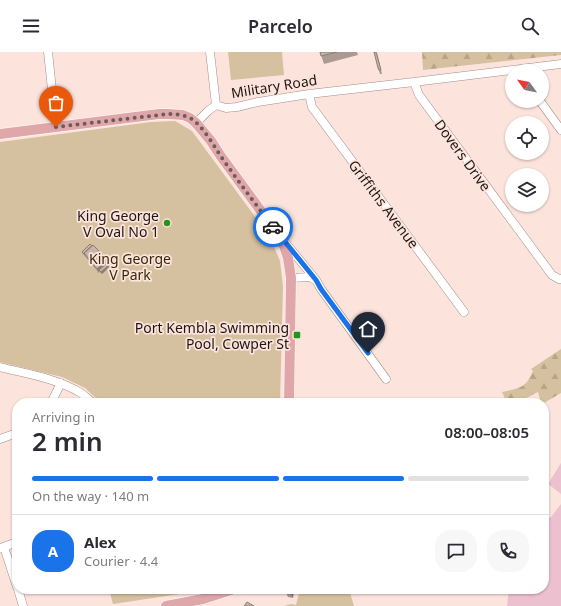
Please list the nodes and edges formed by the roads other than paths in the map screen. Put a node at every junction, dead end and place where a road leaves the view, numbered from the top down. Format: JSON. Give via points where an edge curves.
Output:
{"nodes":[{"id":1,"x":48,"y":52,"type":"edge"},
{"id":2,"x":210,"y":52,"type":"edge"},
{"id":3,"x":561,"y":64,"type":"edge"},
{"id":4,"x":549,"y":66,"type":"edge"},
{"id":5,"x":505,"y":72,"type":"edge"},
{"id":6,"x":414,"y":82,"type":"junction"},
{"id":7,"x":309,"y":94,"type":"junction"},
{"id":8,"x":216,"y":105,"type":"junction"},
{"id":9,"x":545,"y":108,"type":"edge"},
{"id":10,"x":196,"y":123,"type":"junction"},
{"id":11,"x":56,"y":127,"type":"junction"},
{"id":12,"x":561,"y":130,"type":"edge"},
{"id":13,"x":0,"y":134,"type":"edge"},
{"id":14,"x":274,"y":229,"type":"junction"},
{"id":15,"x":291,"y":278,"type":"junction"},
{"id":16,"x":561,"y":279,"type":"edge"},
{"id":17,"x":316,"y":280,"type":"junction"},
{"id":18,"x":464,"y":312,"type":"dead end"},
{"id":19,"x":0,"y":367,"type":"edge"},
{"id":20,"x":386,"y":379,"type":"dead end"},
{"id":21,"x":61,"y":383,"type":"junction"},
{"id":22,"x":54,"y":398,"type":"edge"},
{"id":23,"x":88,"y":398,"type":"edge"},
{"id":24,"x":289,"y":398,"type":"edge"},
{"id":25,"x":12,"y":435,"type":"edge"},
{"id":26,"x":0,"y":440,"type":"edge"},
{"id":27,"x":12,"y":544,"type":"edge"},
{"id":28,"x":2,"y":548,"type":"edge"},
{"id":29,"x":12,"y":575,"type":"edge"},
{"id":30,"x":19,"y":594,"type":"edge"},
{"id":31,"x":218,"y":594,"type":"edge"},
{"id":32,"x":23,"y":606,"type":"edge"},
{"id":33,"x":166,"y":606,"type":"edge"}],
"edges":[{"from":1,"to":11,"type":"street"},
{"from":2,"to":8,"type":"street"},
{"from":3,"to":4,"type":"street","name":"Military Road"},
{"from":5,"to":6,"type":"street","name":"Military Road"},
{"from":6,"to":7,"type":"street","name":"Military Road"},
{"from":6,"to":16,"type":"street","name":"Dovers Drive","via":[[419,95],[552,275]]},
{"from":7,"to":8,"type":"street","name":"Military Road","via":[[237,107],[226,108]]},
{"from":7,"to":18,"type":"street","name":"Griffiths Avenue","via":[[312,107]]},
{"from":8,"to":10,"type":"street","name":"Military Road"},
{"from":9,"to":12,"type":"street"},
{"from":10,"to":11,"type":"main road","via":[[183,115],[168,114]]},
{"from":10,"to":14,"type":"main road"},
{"from":11,"to":13,"type":"main road"},
{"from":14,"to":15,"type":"main road","via":[[286,253]]},
{"from":14,"to":17,"type":"street"},
{"from":15,"to":17,"type":"street","via":[[310,277]]},
{"from":15,"to":24,"type":"main road"},
{"from":17,"to":20,"type":"street"},
{"from":19,"to":21,"type":"street"},
{"from":21,"to":22,"type":"street"},
{"from":21,"to":23,"type":"street"},
{"from":25,"to":26,"type":"street"},
{"from":27,"to":28,"type":"street"},
{"from":28,"to":29,"type":"street"},
{"from":30,"to":32,"type":"street"},
{"from":31,"to":33,"type":"main road"}]}
